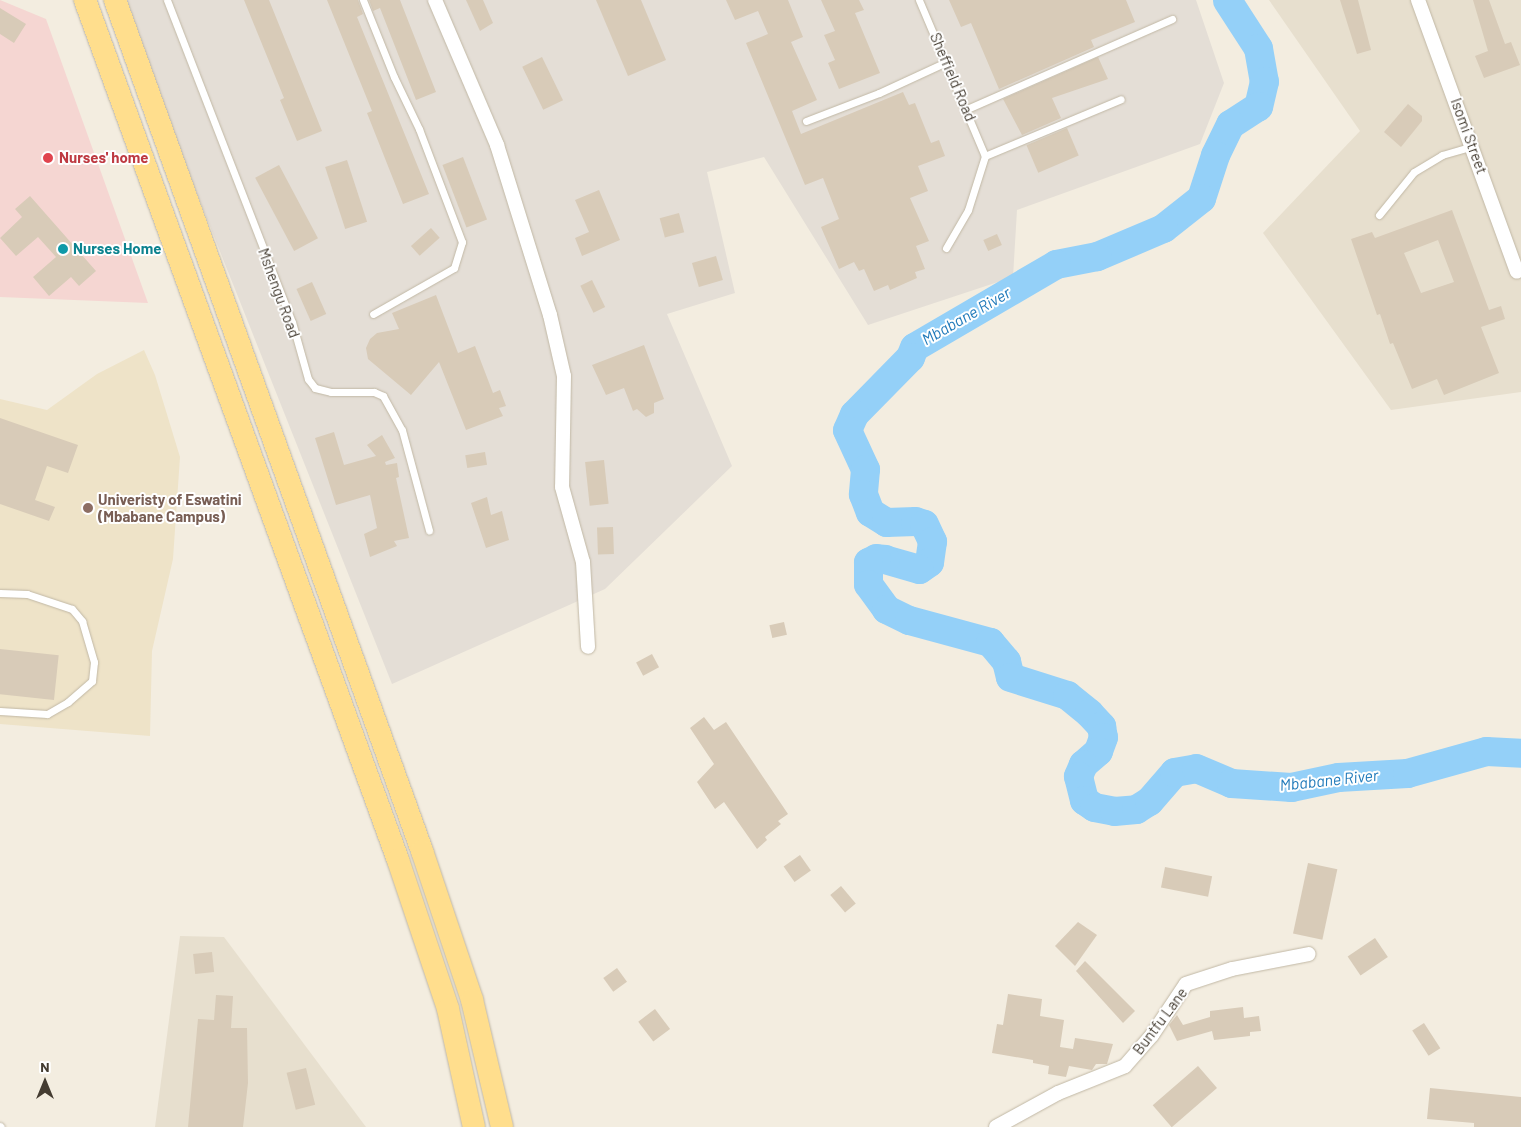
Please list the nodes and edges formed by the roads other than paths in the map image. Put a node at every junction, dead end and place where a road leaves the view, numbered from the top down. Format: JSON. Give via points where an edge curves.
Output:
{"nodes":[{"id":1,"x":85,"y":0,"type":"edge"},
{"id":2,"x":115,"y":0,"type":"edge"},
{"id":3,"x":167,"y":0,"type":"edge"},
{"id":4,"x":363,"y":0,"type":"edge"},
{"id":5,"x":436,"y":0,"type":"edge"},
{"id":6,"x":919,"y":0,"type":"edge"},
{"id":7,"x":1418,"y":0,"type":"edge"},
{"id":8,"x":1172,"y":19,"type":"dead end"},
{"id":9,"x":946,"y":62,"type":"junction"},
{"id":10,"x":1121,"y":98,"type":"dead end"},
{"id":11,"x":967,"y":109,"type":"junction"},
{"id":12,"x":806,"y":121,"type":"dead end"},
{"id":13,"x":1473,"y":146,"type":"junction"},
{"id":14,"x":985,"y":156,"type":"junction"},
{"id":15,"x":1379,"y":215,"type":"dead end"},
{"id":16,"x":946,"y":248,"type":"dead end"},
{"id":17,"x":1519,"y":275,"type":"edge"},
{"id":18,"x":373,"y":314,"type":"dead end"},
{"id":19,"x":429,"y":530,"type":"dead end"},
{"id":20,"x":0,"y":593,"type":"edge"},
{"id":21,"x":588,"y":647,"type":"dead end"},
{"id":22,"x":0,"y":711,"type":"edge"},
{"id":23,"x":1309,"y":954,"type":"dead end"},
{"id":24,"x":474,"y":1127,"type":"edge"},
{"id":25,"x":502,"y":1127,"type":"edge"},
{"id":26,"x":996,"y":1127,"type":"edge"}],
"edges":[{"from":1,"to":24,"type":"main road","via":[[398,860],[448,1009]]},
{"from":2,"to":25,"type":"main road","via":[[422,851],[472,1000]]},
{"from":3,"to":19,"type":"lane","name":"Mshengu Road","via":[[292,322],[308,379],[315,388],[331,392],[374,392],[383,396],[402,430]]},
{"from":4,"to":18,"type":"lane","via":[[394,77],[420,129],[462,242],[454,268]]},
{"from":5,"to":21,"type":"street","via":[[497,145],[550,315],[564,376],[562,487],[583,562]]},
{"from":6,"to":9,"type":"lane","name":"Sheffield Road"},
{"from":7,"to":13,"type":"street","name":"Isomi Street"},
{"from":8,"to":11,"type":"lane"},
{"from":9,"to":11,"type":"lane","name":"Sheffield Road"},
{"from":9,"to":12,"type":"lane","via":[[879,93]]},
{"from":10,"to":14,"type":"lane"},
{"from":11,"to":14,"type":"lane","name":"Sheffield Road"},
{"from":13,"to":15,"type":"lane","via":[[1442,155],[1414,172]]},
{"from":13,"to":17,"type":"street","name":"Isomi Street"},
{"from":14,"to":16,"type":"lane","via":[[968,210]]},
{"from":20,"to":22,"type":"lane","via":[[27,594],[72,609],[82,621],[94,662],[92,681],[68,702],[47,714]]},
{"from":23,"to":26,"type":"street","name":"Buntfu Lane","via":[[1232,969],[1186,984],[1152,1035],[1125,1066],[1058,1093]]}]}
